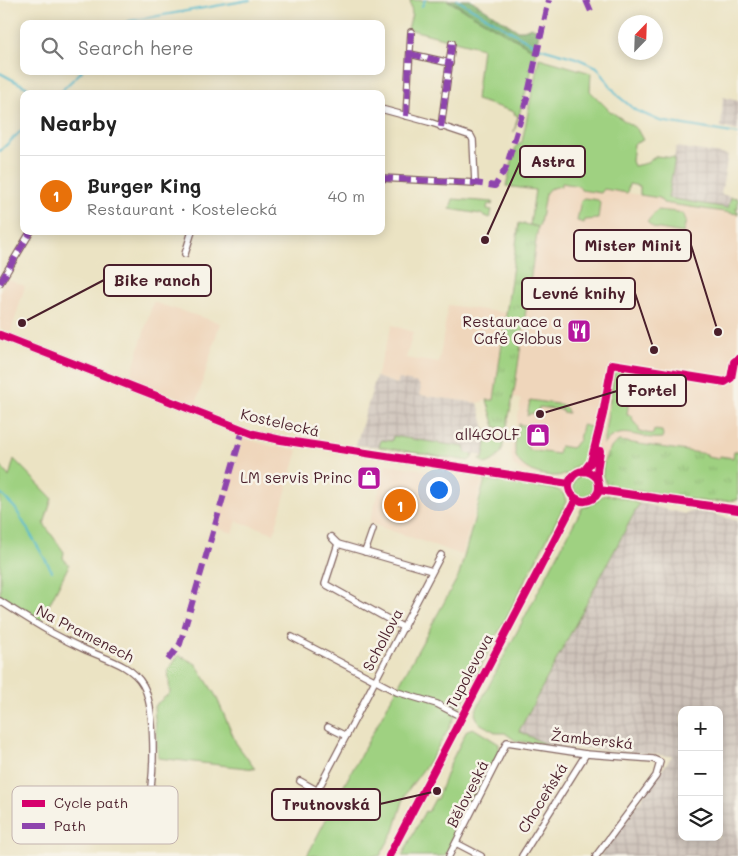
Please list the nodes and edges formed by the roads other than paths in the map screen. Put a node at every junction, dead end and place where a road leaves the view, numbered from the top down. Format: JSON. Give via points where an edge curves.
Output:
{"nodes":[{"id":1,"x":412,"y":32,"type":"dead end"},
{"id":2,"x":452,"y":43,"type":"dead end"},
{"id":3,"x":410,"y":54,"type":"junction"},
{"id":4,"x":450,"y":63,"type":"junction"},
{"id":5,"x":385,"y":109,"type":"edge"},
{"id":6,"x":406,"y":116,"type":"junction"},
{"id":7,"x":441,"y":127,"type":"junction"},
{"id":8,"x":385,"y":178,"type":"edge"},
{"id":9,"x":29,"y":235,"type":"edge"},
{"id":10,"x":191,"y":235,"type":"edge"},
{"id":11,"x":185,"y":254,"type":"dead end"},
{"id":12,"x":0,"y":283,"type":"edge"},
{"id":13,"x":0,"y":335,"type":"edge"},
{"id":14,"x":569,"y":484,"type":"junction"},
{"id":15,"x":599,"y":490,"type":"junction"},
{"id":16,"x":576,"y":499,"type":"junction"},
{"id":17,"x":738,"y":510,"type":"edge"},
{"id":18,"x":373,"y":529,"type":"dead end"},
{"id":19,"x":331,"y":537,"type":"dead end"},
{"id":20,"x":338,"y":544,"type":"junction"},
{"id":21,"x":365,"y":552,"type":"junction"},
{"id":22,"x":441,"y":556,"type":"dead end"},
{"id":23,"x":432,"y":572,"type":"junction"},
{"id":24,"x":0,"y":602,"type":"edge"},
{"id":25,"x":404,"y":628,"type":"junction"},
{"id":26,"x":292,"y":637,"type":"dead end"},
{"id":27,"x":375,"y":682,"type":"junction"},
{"id":28,"x":462,"y":718,"type":"junction"},
{"id":29,"x":328,"y":727,"type":"dead end"},
{"id":30,"x":346,"y":736,"type":"junction"},
{"id":31,"x":507,"y":742,"type":"joint"},
{"id":32,"x":586,"y":754,"type":"junction"},
{"id":33,"x":300,"y":781,"type":"dead end"},
{"id":34,"x":151,"y":786,"type":"edge"},
{"id":35,"x":318,"y":791,"type":"junction"},
{"id":36,"x":312,"y":801,"type":"dead end"},
{"id":37,"x":456,"y":843,"type":"junction"},
{"id":38,"x":389,"y":856,"type":"edge"},
{"id":39,"x":449,"y":856,"type":"edge"},
{"id":40,"x":481,"y":856,"type":"edge"},
{"id":41,"x":522,"y":856,"type":"edge"},
{"id":42,"x":596,"y":856,"type":"edge"}],
"edges":[{"from":1,"to":3,"type":"street"},
{"from":2,"to":4,"type":"street"},
{"from":3,"to":4,"type":"street"},
{"from":3,"to":6,"type":"street"},
{"from":4,"to":7,"type":"street"},
{"from":5,"to":6,"type":"street"},
{"from":6,"to":7,"type":"street"},
{"from":7,"to":8,"type":"street","via":[[471,136],[475,183]]},
{"from":9,"to":12,"type":"street"},
{"from":10,"to":11,"type":"street"},
{"from":13,"to":14,"type":"main road","name":"Kostelecká","via":[[254,434]]},
{"from":14,"to":15,"type":"main road","via":[[575,474],[588,471],[597,478]]},
{"from":14,"to":16,"type":"main road"},
{"from":15,"to":16,"type":"main road","via":[[588,501]]},
{"from":15,"to":17,"type":"main road"},
{"from":16,"to":28,"type":"main road","name":"Tupolevova"},
{"from":18,"to":21,"type":"street"},
{"from":19,"to":20,"type":"street"},
{"from":20,"to":21,"type":"street"},
{"from":20,"to":25,"type":"street","via":[[325,584]]},
{"from":21,"to":23,"type":"street"},
{"from":22,"to":23,"type":"street","name":"Schollova"},
{"from":23,"to":25,"type":"street","name":"Schollova"},
{"from":24,"to":34,"type":"street","name":"Na Pramenech","via":[[52,633],[119,664],[140,680],[150,712],[154,758]]},
{"from":25,"to":27,"type":"street","name":"Schollova"},
{"from":26,"to":27,"type":"street"},
{"from":27,"to":28,"type":"street","via":[[437,704]]},
{"from":27,"to":30,"type":"street","name":"Schollova"},
{"from":28,"to":38,"type":"main road","name":"Tupolevova"},
{"from":29,"to":30,"type":"street"},
{"from":30,"to":35,"type":"street","name":"Schollova"},
{"from":31,"to":32,"type":"street","name":"Žamberská"},
{"from":31,"to":37,"type":"street","name":"Běloveská"},
{"from":32,"to":41,"type":"street","name":"Choceňská"},
{"from":32,"to":42,"type":"street","name":"Žamberská","via":[[660,762],[656,776]]},
{"from":33,"to":35,"type":"street"},
{"from":35,"to":36,"type":"street","name":"Schollova"},
{"from":37,"to":39,"type":"street","name":"Běloveská"},
{"from":37,"to":40,"type":"street"}]}
